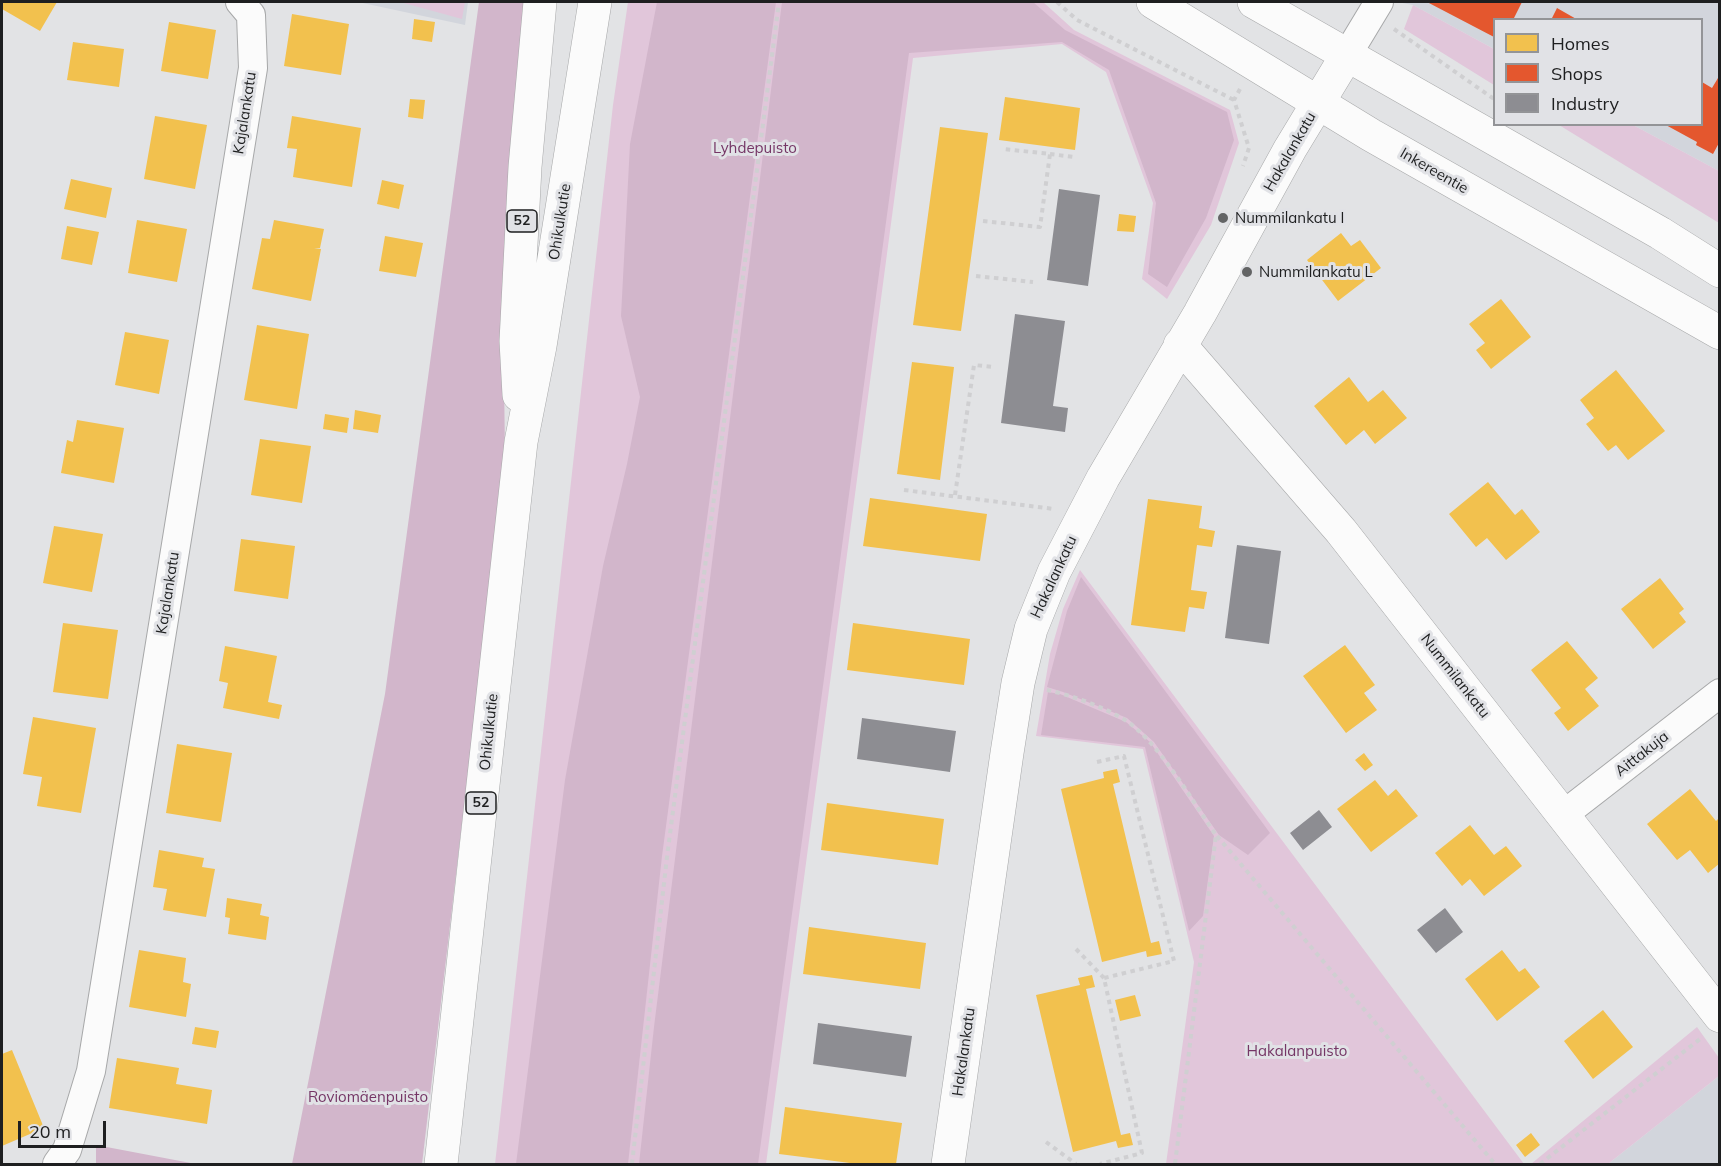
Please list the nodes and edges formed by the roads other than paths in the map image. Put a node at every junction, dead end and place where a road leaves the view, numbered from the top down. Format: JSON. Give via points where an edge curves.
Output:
{"nodes":[{"id":1,"x":540,"y":2,"type":"edge"},
{"id":2,"x":595,"y":2,"type":"edge"},
{"id":3,"x":1153,"y":2,"type":"edge"},
{"id":4,"x":1254,"y":2,"type":"edge"},
{"id":5,"x":245,"y":8,"type":"edge"},
{"id":6,"x":1375,"y":8,"type":"edge"},
{"id":7,"x":1347,"y":55,"type":"junction"},
{"id":8,"x":1318,"y":103,"type":"junction"},
{"id":9,"x":1719,"y":271,"type":"edge"},
{"id":10,"x":1719,"y":333,"type":"edge"},
{"id":11,"x":1180,"y":345,"type":"junction"},
{"id":12,"x":521,"y":442,"type":"junction"},
{"id":13,"x":1719,"y":693,"type":"edge"},
{"id":14,"x":1563,"y":815,"type":"junction"},
{"id":15,"x":1710,"y":1027,"type":"edge"},
{"id":16,"x":57,"y":1164,"type":"edge"},
{"id":17,"x":441,"y":1164,"type":"edge"},
{"id":18,"x":948,"y":1164,"type":"edge"}],
"edges":[{"from":1,"to":12,"type":"street","name":"Ohikulkutie","number":"52","via":[[526,156],[516,341]]},
{"from":2,"to":12,"type":"street","name":"Ohikulkutie","number":"52"},
{"from":3,"to":8,"type":"street","name":"Inkereentie"},
{"from":4,"to":7,"type":"street"},
{"from":5,"to":16,"type":"street","name":"Kajalankatu","via":[[253,68],[91,1071],[67,1150]]},
{"from":6,"to":7,"type":"street"},
{"from":7,"to":8,"type":"street","name":"Hakalankatu"},
{"from":7,"to":9,"type":"street"},
{"from":8,"to":10,"type":"street","name":"Inkereentie"},
{"from":8,"to":11,"type":"street","name":"Hakalankatu"},
{"from":11,"to":14,"type":"street","name":"Nummilankatu","via":[[1341,531]]},
{"from":11,"to":18,"type":"street","name":"Hakalankatu","via":[[1103,478],[1054,572],[1031,629],[1018,683]]},
{"from":12,"to":17,"type":"street","name":"Ohikulkutie","number":"52"},
{"from":13,"to":14,"type":"street","name":"Aittakuja"},
{"from":14,"to":15,"type":"street","name":"Nummilankatu"}]}
